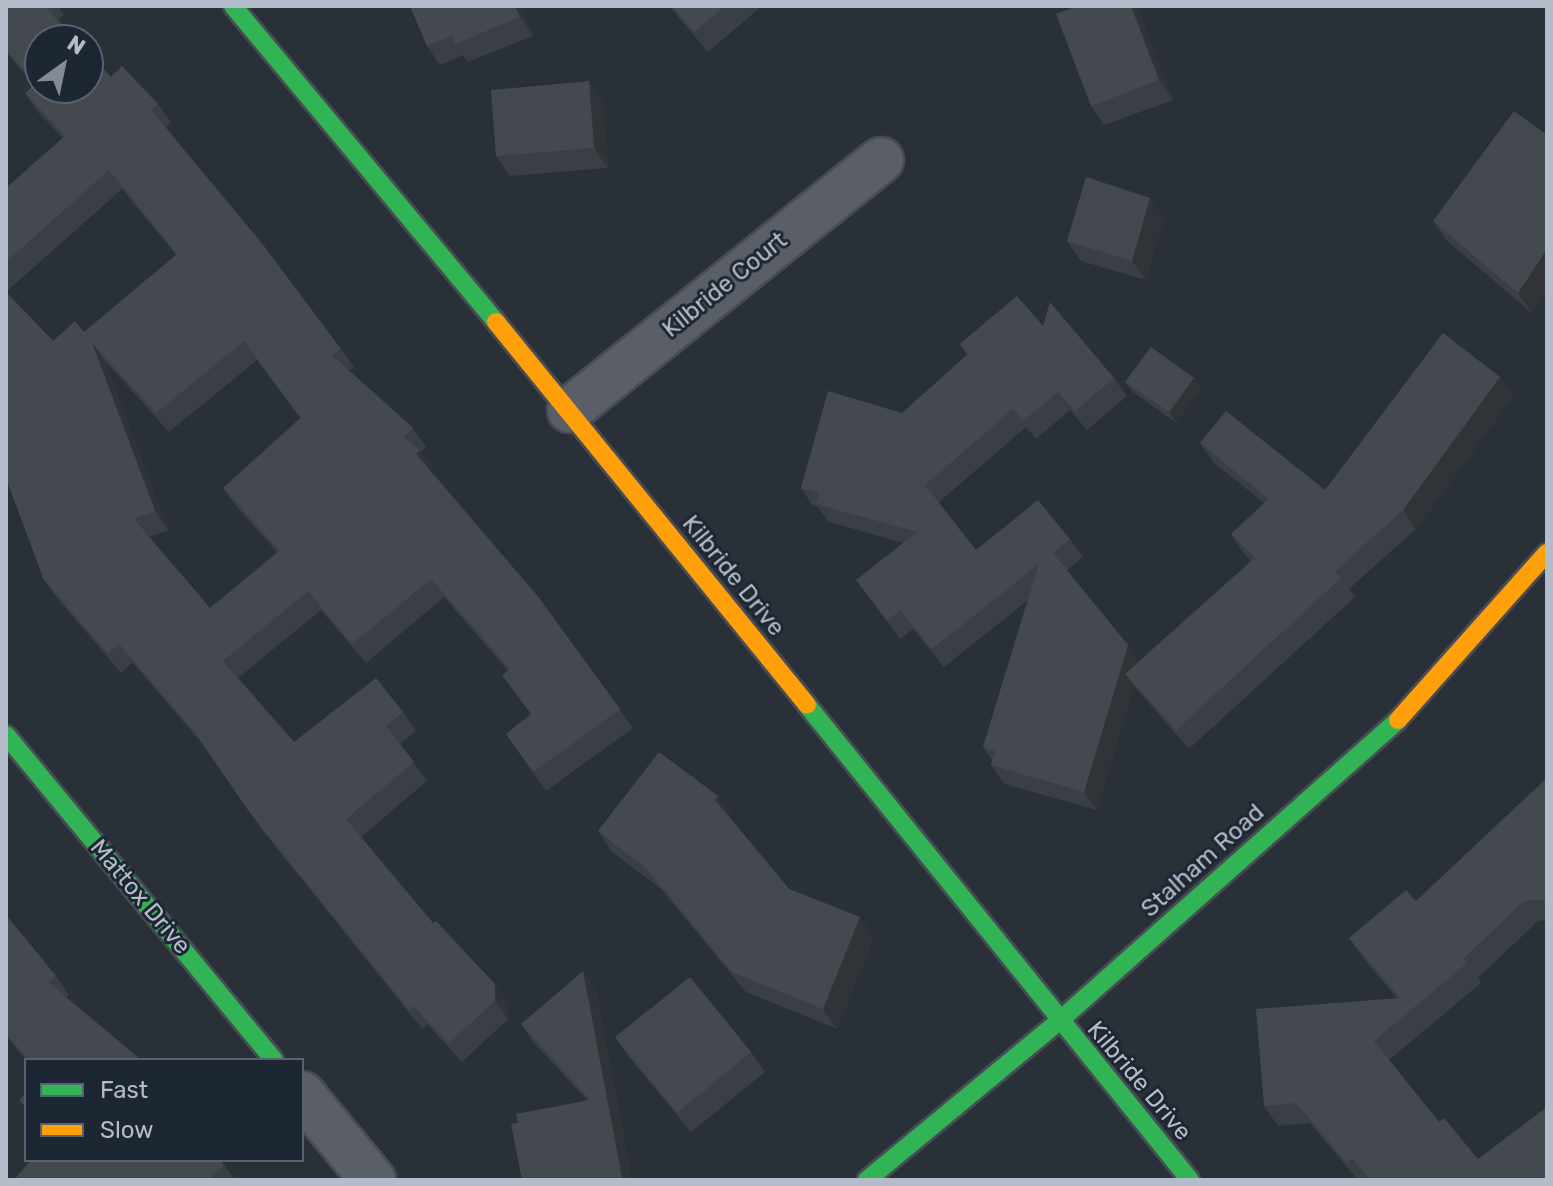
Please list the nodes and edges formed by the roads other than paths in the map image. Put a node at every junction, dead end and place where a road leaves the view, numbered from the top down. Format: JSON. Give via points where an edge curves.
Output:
{"nodes":[{"id":1,"x":233,"y":6,"type":"edge"},
{"id":2,"x":881,"y":160,"type":"dead end"},
{"id":3,"x":570,"y":410,"type":"junction"},
{"id":4,"x":1547,"y":553,"type":"edge"},
{"id":5,"x":6,"y":735,"type":"edge"},
{"id":6,"x":1058,"y":1022,"type":"junction"},
{"id":7,"x":272,"y":1058,"type":"edge"},
{"id":8,"x":304,"y":1096,"type":"edge"},
{"id":9,"x":373,"y":1180,"type":"edge"},
{"id":10,"x":867,"y":1180,"type":"edge"},
{"id":11,"x":1190,"y":1180,"type":"edge"}],
"edges":[{"from":1,"to":3,"type":"street","name":"Kilbride Drive"},
{"from":2,"to":3,"type":"street","name":"Kilbride Court"},
{"from":3,"to":6,"type":"street","name":"Kilbride Drive"},
{"from":4,"to":6,"type":"street","name":"Stalham Road","via":[[1418,702]]},
{"from":5,"to":7,"type":"street","name":"Mattox Drive"},
{"from":6,"to":10,"type":"street","name":"Stalham Road"},
{"from":6,"to":11,"type":"street","name":"Kilbride Drive"},
{"from":8,"to":9,"type":"street"}]}
